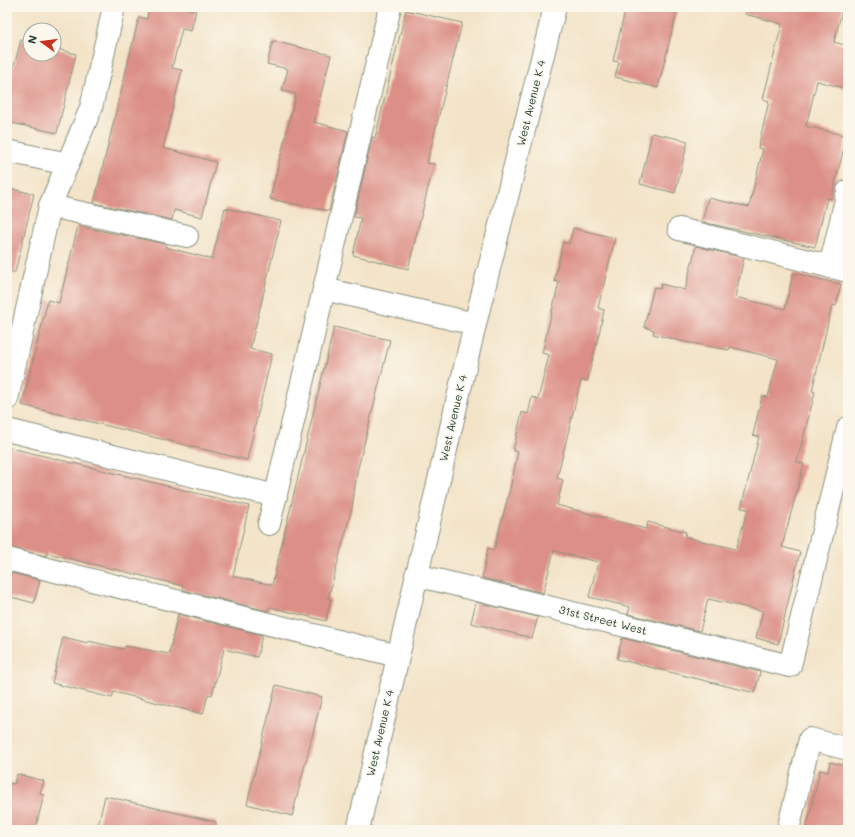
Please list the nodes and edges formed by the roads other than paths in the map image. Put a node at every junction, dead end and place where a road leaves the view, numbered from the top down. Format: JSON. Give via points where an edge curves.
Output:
{"nodes":[{"id":1,"x":114,"y":7,"type":"edge"},
{"id":2,"x":390,"y":7,"type":"edge"},
{"id":3,"x":555,"y":7,"type":"edge"},
{"id":4,"x":7,"y":151,"type":"edge"},
{"id":5,"x":68,"y":164,"type":"junction"},
{"id":6,"x":848,"y":191,"type":"edge"},
{"id":7,"x":50,"y":206,"type":"junction"},
{"id":8,"x":679,"y":229,"type":"dead end"},
{"id":9,"x":187,"y":236,"type":"dead end"},
{"id":10,"x":839,"y":269,"type":"edge"},
{"id":11,"x":324,"y":288,"type":"junction"},
{"id":12,"x":476,"y":324,"type":"junction"},
{"id":13,"x":7,"y":399,"type":"edge"},
{"id":14,"x":848,"y":428,"type":"edge"},
{"id":15,"x":7,"y":430,"type":"edge"},
{"id":16,"x":276,"y":496,"type":"junction"},
{"id":17,"x":269,"y":524,"type":"dead end"},
{"id":18,"x":7,"y":559,"type":"edge"},
{"id":19,"x":416,"y":575,"type":"junction"},
{"id":20,"x":398,"y":656,"type":"junction"},
{"id":21,"x":848,"y":749,"type":"edge"},
{"id":22,"x":358,"y":830,"type":"edge"},
{"id":23,"x":788,"y":830,"type":"edge"}],
"edges":[{"from":1,"to":5,"type":"street","via":[[91,108]]},
{"from":2,"to":11,"type":"street"},
{"from":3,"to":12,"type":"street","name":"West Avenue K 4"},
{"from":4,"to":5,"type":"street"},
{"from":5,"to":7,"type":"street"},
{"from":6,"to":10,"type":"street"},
{"from":7,"to":9,"type":"street"},
{"from":7,"to":13,"type":"street"},
{"from":8,"to":10,"type":"street"},
{"from":11,"to":12,"type":"street"},
{"from":11,"to":16,"type":"street"},
{"from":12,"to":19,"type":"street","name":"West Avenue K 4"},
{"from":14,"to":19,"type":"street","name":"31st Street West","via":[[790,666]]},
{"from":15,"to":16,"type":"street"},
{"from":16,"to":17,"type":"street"},
{"from":18,"to":20,"type":"street"},
{"from":19,"to":20,"type":"street","name":"West Avenue K 4"},
{"from":20,"to":22,"type":"street","name":"West Avenue K 4"},
{"from":21,"to":23,"type":"street","via":[[810,739]]}]}
